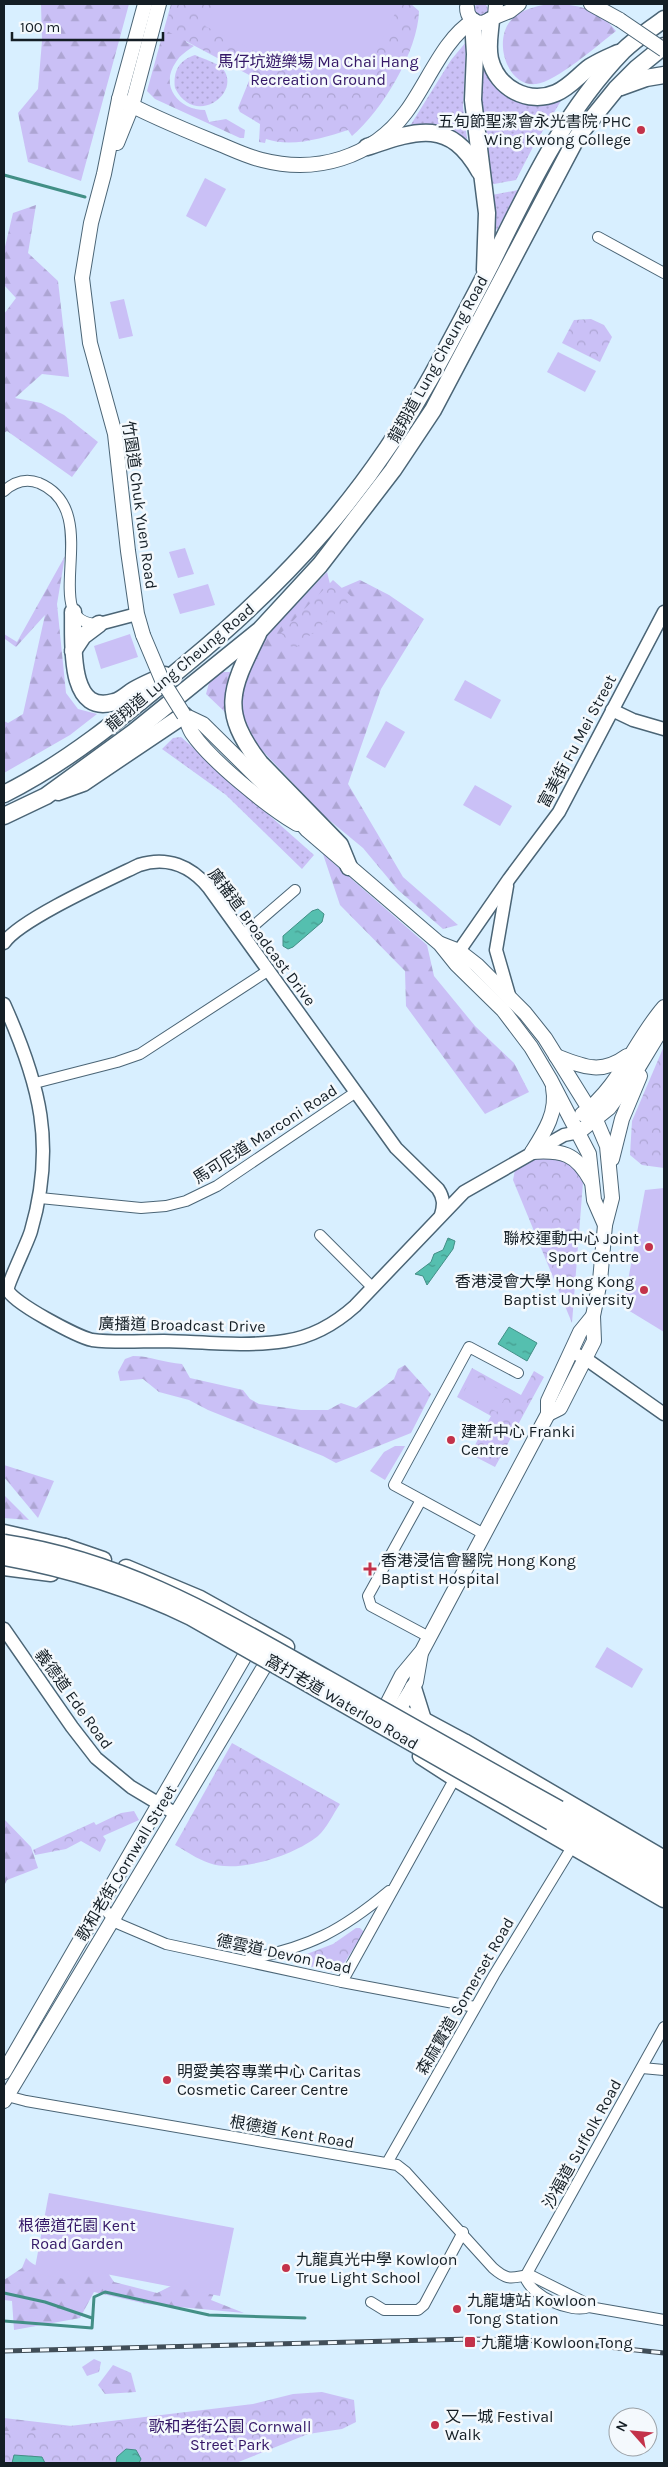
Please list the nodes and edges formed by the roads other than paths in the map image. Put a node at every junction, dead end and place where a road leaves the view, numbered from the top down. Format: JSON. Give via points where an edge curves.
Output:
{"nodes":[{"id":1,"x":145,"y":4,"type":"edge"},
{"id":2,"x":159,"y":4,"type":"edge"},
{"id":3,"x":519,"y":4,"type":"edge"},
{"id":4,"x":592,"y":4,"type":"edge"},
{"id":5,"x":602,"y":4,"type":"edge"},
{"id":6,"x":469,"y":10,"type":"edge"},
{"id":7,"x":494,"y":14,"type":"edge"},
{"id":8,"x":622,"y":18,"type":"junction"},
{"id":9,"x":664,"y":19,"type":"edge"},
{"id":10,"x":664,"y":45,"type":"edge"},
{"id":11,"x":625,"y":50,"type":"junction"},
{"id":12,"x":664,"y":50,"type":"edge"},
{"id":13,"x":664,"y":75,"type":"edge"},
{"id":14,"x":616,"y":89,"type":"junction"},
{"id":15,"x":119,"y":99,"type":"junction"},
{"id":16,"x":132,"y":106,"type":"junction"},
{"id":17,"x":368,"y":147,"type":"junction"},
{"id":18,"x":104,"y":174,"type":"junction"},
{"id":19,"x":484,"y":180,"type":"junction"},
{"id":20,"x":598,"y":238,"type":"dead end"},
{"id":21,"x":664,"y":273,"type":"edge"},
{"id":22,"x":485,"y":275,"type":"junction"},
{"id":23,"x":4,"y":491,"type":"edge"},
{"id":24,"x":73,"y":612,"type":"junction"},
{"id":25,"x":664,"y":612,"type":"edge"},
{"id":26,"x":137,"y":616,"type":"junction"},
{"id":27,"x":99,"y":624,"type":"junction"},
{"id":28,"x":260,"y":630,"type":"junction"},
{"id":29,"x":73,"y":650,"type":"junction"},
{"id":30,"x":185,"y":664,"type":"junction"},
{"id":31,"x":612,"y":710,"type":"junction"},
{"id":32,"x":184,"y":715,"type":"junction"},
{"id":33,"x":664,"y":729,"type":"edge"},
{"id":34,"x":4,"y":794,"type":"edge"},
{"id":35,"x":46,"y":796,"type":"junction"},
{"id":36,"x":4,"y":816,"type":"edge"},
{"id":37,"x":307,"y":830,"type":"junction"},
{"id":38,"x":349,"y":867,"type":"junction"},
{"id":39,"x":509,"y":879,"type":"junction"},
{"id":40,"x":295,"y":890,"type":"dead end"},
{"id":41,"x":242,"y":934,"type":"junction"},
{"id":42,"x":4,"y":943,"type":"edge"},
{"id":43,"x":457,"y":958,"type":"junction"},
{"id":44,"x":269,"y":970,"type":"junction"},
{"id":45,"x":509,"y":995,"type":"junction"},
{"id":46,"x":4,"y":1004,"type":"edge"},
{"id":47,"x":664,"y":1007,"type":"edge"},
{"id":48,"x":664,"y":1025,"type":"edge"},
{"id":49,"x":630,"y":1054,"type":"junction"},
{"id":50,"x":556,"y":1056,"type":"junction"},
{"id":51,"x":644,"y":1058,"type":"junction"},
{"id":52,"x":550,"y":1079,"type":"junction"},
{"id":53,"x":35,"y":1083,"type":"junction"},
{"id":54,"x":356,"y":1092,"type":"junction"},
{"id":55,"x":592,"y":1115,"type":"junction"},
{"id":56,"x":576,"y":1126,"type":"junction"},
{"id":57,"x":532,"y":1152,"type":"junction"},
{"id":58,"x":611,"y":1166,"type":"junction"},
{"id":59,"x":594,"y":1186,"type":"junction"},
{"id":60,"x":438,"y":1189,"type":"junction"},
{"id":61,"x":464,"y":1192,"type":"junction"},
{"id":62,"x":40,"y":1198,"type":"junction"},
{"id":63,"x":441,"y":1215,"type":"junction"},
{"id":64,"x":605,"y":1225,"type":"junction"},
{"id":65,"x":320,"y":1235,"type":"dead end"},
{"id":66,"x":372,"y":1287,"type":"junction"},
{"id":67,"x":593,"y":1316,"type":"junction"},
{"id":68,"x":572,"y":1352,"type":"junction"},
{"id":69,"x":586,"y":1359,"type":"junction"},
{"id":70,"x":518,"y":1373,"type":"dead end"},
{"id":71,"x":548,"y":1414,"type":"junction"},
{"id":72,"x":664,"y":1414,"type":"edge"},
{"id":73,"x":421,"y":1500,"type":"junction"},
{"id":74,"x":4,"y":1533,"type":"edge"},
{"id":75,"x":484,"y":1534,"type":"junction"},
{"id":76,"x":4,"y":1543,"type":"edge"},
{"id":77,"x":66,"y":1547,"type":"junction"},
{"id":78,"x":4,"y":1557,"type":"edge"},
{"id":79,"x":4,"y":1567,"type":"edge"},
{"id":80,"x":63,"y":1575,"type":"junction"},
{"id":81,"x":4,"y":1629,"type":"edge"},
{"id":82,"x":260,"y":1631,"type":"junction"},
{"id":83,"x":429,"y":1637,"type":"junction"},
{"id":84,"x":279,"y":1643,"type":"junction"},
{"id":85,"x":422,"y":1651,"type":"junction"},
{"id":86,"x":246,"y":1655,"type":"junction"},
{"id":87,"x":264,"y":1666,"type":"junction"},
{"id":88,"x":413,"y":1688,"type":"junction"},
{"id":89,"x":392,"y":1707,"type":"junction"},
{"id":90,"x":423,"y":1720,"type":"junction"},
{"id":91,"x":380,"y":1730,"type":"junction"},
{"id":92,"x":464,"y":1742,"type":"junction"},
{"id":93,"x":450,"y":1775,"type":"junction"},
{"id":94,"x":159,"y":1804,"type":"junction"},
{"id":95,"x":176,"y":1814,"type":"junction"},
{"id":96,"x":555,"y":1816,"type":"junction"},
{"id":97,"x":572,"y":1847,"type":"junction"},
{"id":98,"x":664,"y":1859,"type":"edge"},
{"id":99,"x":664,"y":1871,"type":"edge"},
{"id":100,"x":394,"y":1887,"type":"junction"},
{"id":101,"x":664,"y":1887,"type":"edge"},
{"id":102,"x":664,"y":1899,"type":"edge"},
{"id":103,"x":102,"y":1901,"type":"junction"},
{"id":104,"x":114,"y":1920,"type":"junction"},
{"id":105,"x":243,"y":1960,"type":"junction"},
{"id":106,"x":342,"y":1982,"type":"junction"},
{"id":107,"x":475,"y":2008,"type":"junction"},
{"id":108,"x":664,"y":2027,"type":"edge"},
{"id":109,"x":642,"y":2068,"type":"junction"},
{"id":110,"x":664,"y":2070,"type":"edge"},
{"id":111,"x":4,"y":2072,"type":"edge"},
{"id":112,"x":6,"y":2094,"type":"edge"},
{"id":113,"x":387,"y":2163,"type":"junction"},
{"id":114,"x":463,"y":2232,"type":"junction"},
{"id":115,"x":526,"y":2276,"type":"junction"},
{"id":116,"x":371,"y":2302,"type":"dead end"},
{"id":117,"x":664,"y":2320,"type":"edge"}],
"edges":[{"from":1,"to":15,"type":"main road","name":"竹園道 Chuk Yuen Road"},
{"from":2,"to":16,"type":"main road","name":"竹園道 Chuk Yuen Road"},
{"from":3,"to":7,"type":"main road","via":[[510,11]]},
{"from":4,"to":8,"type":"main road"},
{"from":5,"to":8,"type":"main road"},
{"from":6,"to":7,"type":"main road","via":[[484,23]]},
{"from":6,"to":17,"type":"main road","via":[[461,30],[404,115]]},
{"from":6,"to":19,"type":"main road","via":[[475,54],[473,100]]},
{"from":7,"to":11,"type":"main road","via":[[489,53],[492,66],[505,85],[525,96],[556,93],[590,67]]},
{"from":8,"to":10,"type":"main road"},
{"from":8,"to":12,"type":"main road","bridge":true},
{"from":9,"to":11,"type":"main road","name":"龍翔道 Lung Cheung Road"},
{"from":10,"to":14,"type":"main road","name":"龍翔道 Lung Cheung Road"},
{"from":11,"to":22,"type":"main road","name":"龍翔道 Lung Cheung Road","via":[[581,101],[555,140]]},
{"from":13,"to":14,"type":"main road"},
{"from":14,"to":28,"type":"main road","name":"龍翔道 Lung Cheung Road","via":[[570,149],[433,410],[405,454],[320,565]]},
{"from":15,"to":16,"type":"main road"},
{"from":15,"to":18,"type":"main road","name":"竹園道 Chuk Yuen Road"},
{"from":16,"to":17,"type":"main road","via":[[274,163],[325,164]]},
{"from":16,"to":18,"type":"main road","name":"竹園道 Chuk Yuen Road"},
{"from":17,"to":19,"type":"main road","via":[[415,132],[438,133],[464,148]]},
{"from":18,"to":26,"type":"main road","name":"竹園道 Chuk Yuen Road","via":[[91,223],[82,278],[83,297],[90,343],[115,434]]},
{"from":19,"to":22,"type":"main road","via":[[487,213]]},
{"from":20,"to":21,"type":"street"},
{"from":22,"to":30,"type":"main road","name":"龍翔道 Lung Cheung Road","via":[[410,414],[350,500],[282,578]]},
{"from":23,"to":24,"type":"street","via":[[15,483],[36,482],[54,493],[68,510],[71,535],[69,600]]},
{"from":24,"to":27,"type":"street","via":[[87,623]]},
{"from":24,"to":29,"type":"main road"},
{"from":25,"to":31,"type":"street","name":"富美街 Fu Mei Street"},
{"from":26,"to":27,"type":"street"},
{"from":26,"to":32,"type":"main road","name":"竹園道 Chuk Yuen Road","bridge":true,"via":[[158,671]]},
{"from":27,"to":29,"type":"main road","via":[[83,636]]},
{"from":28,"to":35,"type":"main road","name":"龍翔道 Lung Cheung Road","via":[[134,732]]},
{"from":28,"to":38,"type":"main road","via":[[234,686],[232,699],[236,719],[256,757],[340,844]]},
{"from":29,"to":30,"type":"main road","via":[[75,672],[82,689],[92,700],[102,703],[116,702]]},
{"from":30,"to":34,"type":"main road","name":"龍翔道 Lung Cheung Road","via":[[145,700],[77,750]]},
{"from":31,"to":33,"type":"street"},
{"from":31,"to":39,"type":"street","name":"富美街 Fu Mei Street","via":[[559,812]]},
{"from":32,"to":35,"type":"main road","via":[[83,783]]},
{"from":32,"to":37,"type":"main road","name":"竹園道 Chuk Yuen Road","via":[[203,724]]},
{"from":32,"to":37,"type":"main road","name":"竹園道 Chuk Yuen Road","via":[[192,733],[210,754],[280,814]]},
{"from":35,"to":36,"type":"main road","name":"龍翔道 Lung Cheung Road"},
{"from":37,"to":38,"type":"main road","name":"竹園道 Chuk Yuen Road"},
{"from":38,"to":43,"type":"main road","name":"竹園道 Chuk Yuen Road"},
{"from":39,"to":43,"type":"street","name":"富美街 Fu Mei Street"},
{"from":39,"to":45,"type":"street","name":"富美街 Fu Mei Street","via":[[496,950]]},
{"from":40,"to":41,"type":"street"},
{"from":41,"to":42,"type":"street","name":"廣播道 Broadcast Drive","via":[[198,876],[178,864],[154,861],[133,868],[28,921]]},
{"from":41,"to":44,"type":"street","name":"廣播道 Broadcast Drive"},
{"from":43,"to":45,"type":"main road","name":"竹園道 Chuk Yuen Road"},
{"from":43,"to":52,"type":"main road","name":"竹園道 Chuk Yuen Road","via":[[504,1010]]},
{"from":44,"to":53,"type":"street","via":[[140,1054]]},
{"from":44,"to":54,"type":"street","name":"廣播道 Broadcast Drive"},
{"from":45,"to":50,"type":"main road","name":"竹園道 Chuk Yuen Road"},
{"from":46,"to":53,"type":"street","name":"廣播道 Broadcast Drive"},
{"from":47,"to":49,"type":"main road"},
{"from":48,"to":51,"type":"main road"},
{"from":49,"to":50,"type":"main road","via":[[610,1066],[596,1068]]},
{"from":49,"to":55,"type":"main road"},
{"from":50,"to":55,"type":"main road","name":"竹園道 Chuk Yuen Road"},
{"from":51,"to":55,"type":"main road","via":[[610,1108]]},
{"from":51,"to":58,"type":"main road","via":[[639,1080],[622,1119]]},
{"from":52,"to":56,"type":"main road","name":"竹園道 Chuk Yuen Road"},
{"from":52,"to":57,"type":"main road","via":[[554,1090],[554,1110]]},
{"from":53,"to":62,"type":"street","name":"廣播道 Broadcast Drive","via":[[44,1132]]},
{"from":54,"to":60,"type":"street","name":"廣播道 Broadcast Drive","via":[[396,1148]]},
{"from":54,"to":62,"type":"street","name":"馬可尼道 Marconi Road","via":[[217,1186],[186,1201],[141,1208]]},
{"from":55,"to":56,"type":"main road"},
{"from":55,"to":58,"type":"main road","name":"竹園道 Chuk Yuen Road","via":[[604,1134]]},
{"from":56,"to":57,"type":"street","name":"廣播道 Broadcast Drive"},
{"from":56,"to":59,"type":"main road","name":"竹園道 Chuk Yuen Road","via":[[589,1154]]},
{"from":57,"to":59,"type":"main road","via":[[552,1151],[568,1155],[585,1170]]},
{"from":57,"to":61,"type":"street","name":"廣播道 Broadcast Drive"},
{"from":58,"to":64,"type":"main road","via":[[612,1198]]},
{"from":59,"to":64,"type":"main road","name":"竹園道 Chuk Yuen Road","via":[[594,1200]]},
{"from":60,"to":61,"type":"street"},
{"from":60,"to":63,"type":"street","via":[[444,1206]]},
{"from":61,"to":63,"type":"street","name":"廣播道 Broadcast Drive"},
{"from":62,"to":66,"type":"street","name":"廣播道 Broadcast Drive","via":[[28,1242],[8,1285],[9,1292],[14,1299],[47,1319],[91,1340],[285,1341],[308,1336],[328,1326],[348,1313]]},
{"from":63,"to":66,"type":"street","name":"廣播道 Broadcast Drive"},
{"from":64,"to":67,"type":"main road"},
{"from":65,"to":66,"type":"street"},
{"from":67,"to":68,"type":"main road","via":[[580,1332]]},
{"from":67,"to":69,"type":"main road","via":[[594,1341]]},
{"from":68,"to":69,"type":"street"},
{"from":68,"to":71,"type":"main road","via":[[548,1401]]},
{"from":69,"to":71,"type":"main road","via":[[560,1408]]},
{"from":69,"to":72,"type":"street"},
{"from":70,"to":73,"type":"street","via":[[470,1347],[394,1485]]},
{"from":71,"to":75,"type":"main road"},
{"from":73,"to":75,"type":"street"},
{"from":73,"to":83,"type":"street","via":[[367,1601]]},
{"from":74,"to":77,"type":"main road","name":"窩打老道 Waterloo Road"},
{"from":75,"to":83,"type":"main road"},
{"from":76,"to":96,"type":"main road","name":"窩打老道 Waterloo Road","bridge":true,"via":[[56,1552],[98,1564],[195,1604]]},
{"from":77,"to":80,"type":"main road"},
{"from":77,"to":82,"type":"main road","name":"窩打老道 Waterloo Road","via":[[182,1590]]},
{"from":78,"to":96,"type":"main road","name":"窩打老道 Waterloo Road","bridge":true,"via":[[61,1568],[148,1596]]},
{"from":79,"to":80,"type":"main road","name":"窩打老道 Waterloo Road"},
{"from":80,"to":86,"type":"main road","name":"窩打老道 Waterloo Road","via":[[143,1602]]},
{"from":81,"to":94,"type":"street","name":"義德道 Ede Road","via":[[92,1753],[119,1778]]},
{"from":82,"to":84,"type":"main road","name":"窩打老道 Waterloo Road"},
{"from":82,"to":86,"type":"main road","name":"歌和老街 Cornwall Street"},
{"from":83,"to":85,"type":"main road"},
{"from":84,"to":87,"type":"main road","name":"歌和老街 Cornwall Street"},
{"from":84,"to":89,"type":"main road","name":"窩打老道 Waterloo Road"},
{"from":85,"to":88,"type":"main road"},
{"from":85,"to":89,"type":"main road","via":[[402,1675]]},
{"from":86,"to":87,"type":"main road","name":"窩打老道 Waterloo Road"},
{"from":86,"to":94,"type":"main road","name":"歌和老街 Cornwall Street"},
{"from":87,"to":91,"type":"main road","name":"窩打老道 Waterloo Road"},
{"from":87,"to":95,"type":"main road","name":"歌和老街 Cornwall Street"},
{"from":88,"to":89,"type":"main road"},
{"from":88,"to":90,"type":"main road"},
{"from":89,"to":90,"type":"main road","name":"窩打老道 Waterloo Road","via":[[414,1719]]},
{"from":89,"to":91,"type":"main road"},
{"from":90,"to":92,"type":"main road","name":"窩打老道 Waterloo Road"},
{"from":91,"to":93,"type":"main road","name":"窩打老道 Waterloo Road"},
{"from":92,"to":93,"type":"main road","via":[[448,1748],[444,1754]]},
{"from":92,"to":98,"type":"main road","name":"窩打老道 Waterloo Road"},
{"from":93,"to":97,"type":"main road","name":"窩打老道 Waterloo Road"},
{"from":93,"to":100,"type":"street"},
{"from":94,"to":95,"type":"street","name":"義德道 Ede Road"},
{"from":94,"to":103,"type":"main road","name":"歌和老街 Cornwall Street"},
{"from":95,"to":104,"type":"main road","name":"歌和老街 Cornwall Street"},
{"from":96,"to":99,"type":"main road","name":"窩打老道 Waterloo Road"},
{"from":96,"to":101,"type":"main road","name":"窩打老道 Waterloo Road"},
{"from":97,"to":102,"type":"main road","name":"窩打老道 Waterloo Road"},
{"from":97,"to":107,"type":"street","name":"森麻實道 Somerset Road"},
{"from":100,"to":105,"type":"street","via":[[329,1935],[285,1952]]},
{"from":100,"to":106,"type":"street"},
{"from":103,"to":104,"type":"street","name":"德雲道 Devon Road"},
{"from":103,"to":111,"type":"main road","name":"歌和老街 Cornwall Street"},
{"from":104,"to":105,"type":"street","name":"德雲道 Devon Road","via":[[129,1930],[166,1944]]},
{"from":104,"to":112,"type":"main road","name":"歌和老街 Cornwall Street"},
{"from":105,"to":106,"type":"street","name":"德雲道 Devon Road"},
{"from":106,"to":107,"type":"street","name":"德雲道 Devon Road"},
{"from":107,"to":113,"type":"street","name":"森麻實道 Somerset Road"},
{"from":108,"to":109,"type":"street","name":"沙福道 Suffolk Road"},
{"from":109,"to":110,"type":"street"},
{"from":109,"to":115,"type":"street","name":"沙福道 Suffolk Road"},
{"from":112,"to":113,"type":"street","name":"根德道 Kent Road","via":[[46,2104]]},
{"from":113,"to":114,"type":"street","name":"根德道 Kent Road","via":[[406,2172]]},
{"from":114,"to":115,"type":"street","name":"根德道 Kent Road","via":[[498,2272],[510,2279]]},
{"from":114,"to":116,"type":"street","via":[[424,2305],[418,2310],[384,2310]]},
{"from":115,"to":117,"type":"street","name":"根德道 Kent Road","via":[[540,2279],[589,2307]]}]}
